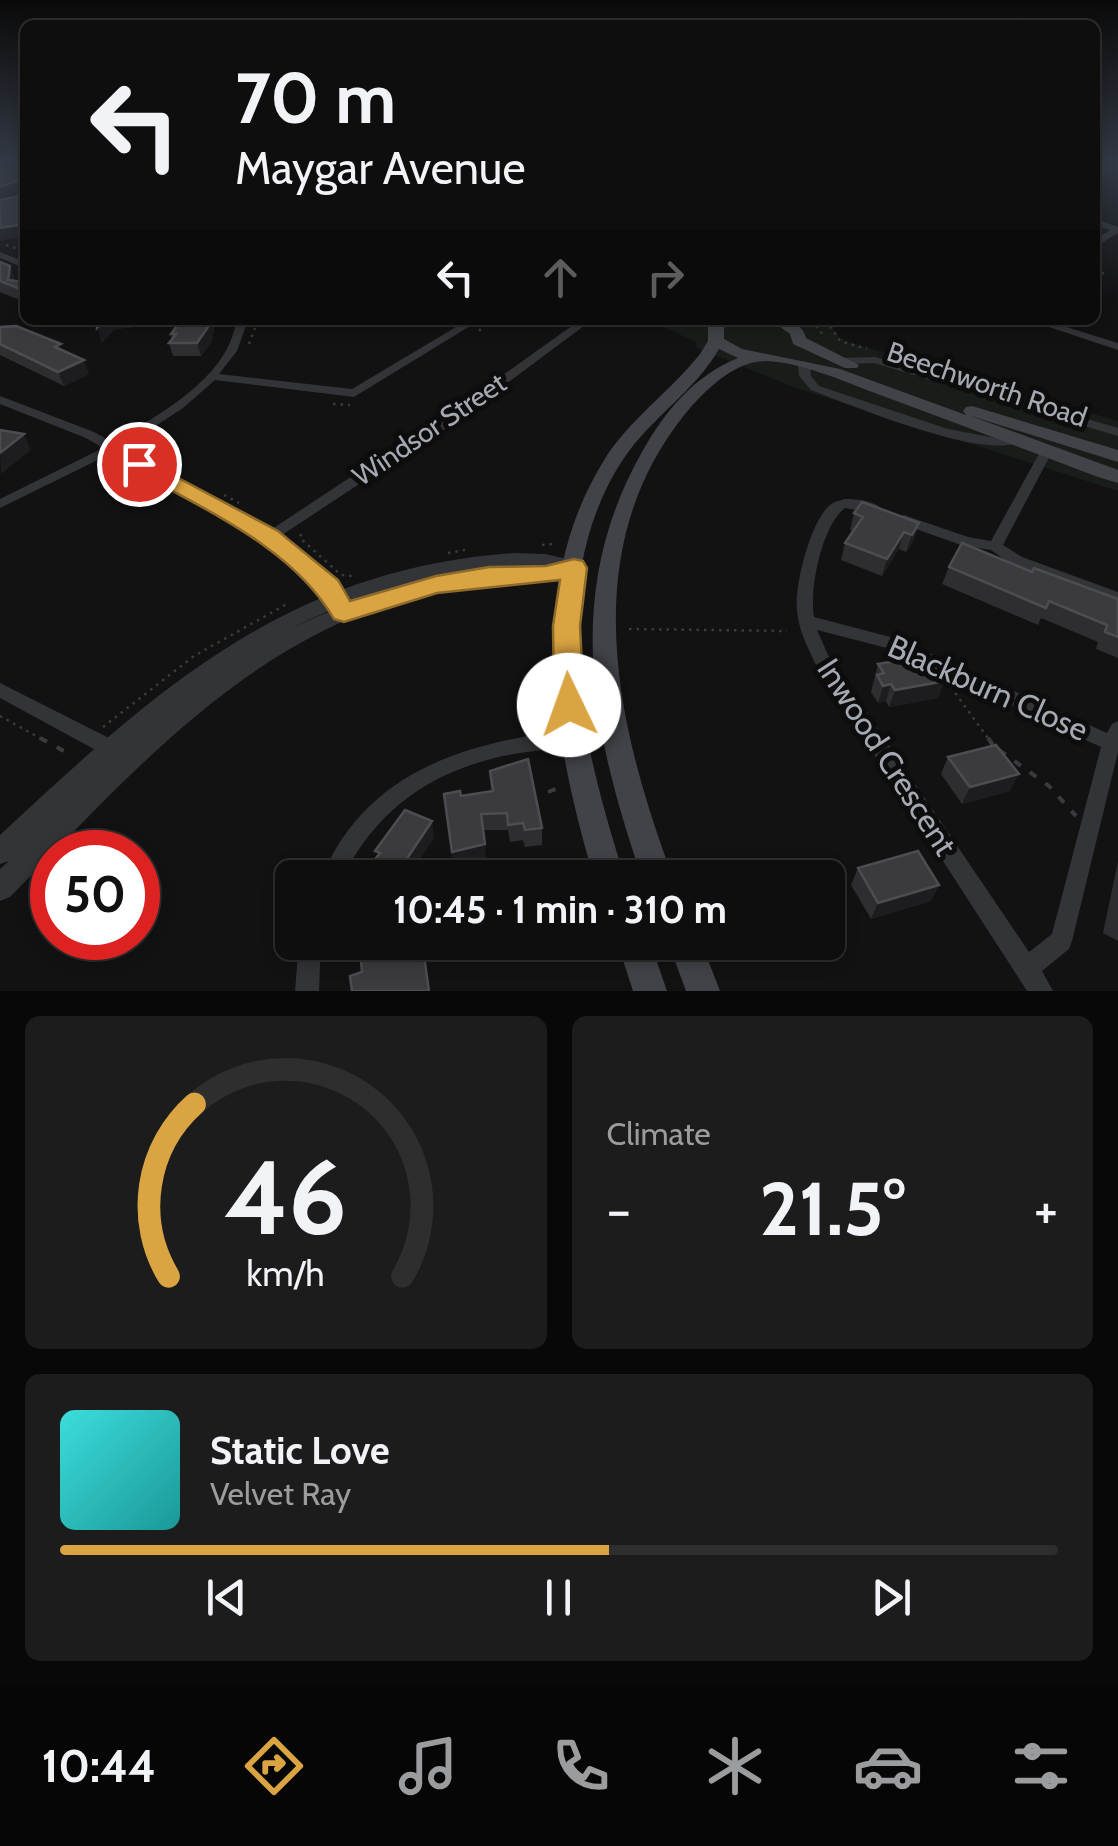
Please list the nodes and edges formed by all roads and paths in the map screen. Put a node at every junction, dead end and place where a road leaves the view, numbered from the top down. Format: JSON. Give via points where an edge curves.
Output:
{"nodes":[{"id":1,"x":242,"y":325,"type":"edge"},
{"id":2,"x":467,"y":325,"type":"edge"},
{"id":3,"x":580,"y":325,"type":"edge"},
{"id":4,"x":815,"y":325,"type":"edge"},
{"id":5,"x":1049,"y":325,"type":"edge"},
{"id":6,"x":718,"y":331,"type":"edge"},
{"id":7,"x":799,"y":331,"type":"edge"},
{"id":8,"x":1118,"y":347,"type":"edge"},
{"id":9,"x":764,"y":357,"type":"junction"},
{"id":10,"x":840,"y":360,"type":"junction"},
{"id":11,"x":875,"y":360,"type":"junction"},
{"id":12,"x":215,"y":377,"type":"junction"},
{"id":13,"x":0,"y":400,"type":"edge"},
{"id":14,"x":1118,"y":432,"type":"edge"},
{"id":15,"x":109,"y":446,"type":"junction"},
{"id":16,"x":1046,"y":452,"type":"junction"},
{"id":17,"x":1118,"y":456,"type":"edge"},
{"id":18,"x":1118,"y":477,"type":"edge"},
{"id":19,"x":223,"y":494,"type":"dead end"},
{"id":20,"x":0,"y":504,"type":"edge"},
{"id":21,"x":244,"y":510,"type":"dead end"},
{"id":22,"x":283,"y":528,"type":"junction"},
{"id":23,"x":269,"y":537,"type":"junction"},
{"id":24,"x":554,"y":544,"type":"dead end"},
{"id":25,"x":536,"y":545,"type":"dead end"},
{"id":26,"x":995,"y":546,"type":"junction"},
{"id":27,"x":470,"y":550,"type":"dead end"},
{"id":28,"x":438,"y":554,"type":"dead end"},
{"id":29,"x":607,"y":565,"type":"junction"},
{"id":30,"x":574,"y":568,"type":"junction"},
{"id":31,"x":356,"y":576,"type":"dead end"},
{"id":32,"x":1118,"y":598,"type":"edge"},
{"id":33,"x":340,"y":605,"type":"junction"},
{"id":34,"x":807,"y":620,"type":"junction"},
{"id":35,"x":629,"y":629,"type":"dead end"},
{"id":36,"x":787,"y":631,"type":"dead end"},
{"id":37,"x":941,"y":668,"type":"junction"},
{"id":38,"x":0,"y":690,"type":"edge"},
{"id":39,"x":0,"y":716,"type":"edge"},
{"id":40,"x":1115,"y":736,"type":"edge"},
{"id":41,"x":572,"y":737,"type":"junction"},
{"id":42,"x":110,"y":748,"type":"junction"},
{"id":43,"x":74,"y":756,"type":"dead end"},
{"id":44,"x":1089,"y":832,"type":"junction"},
{"id":45,"x":0,"y":852,"type":"edge"},
{"id":46,"x":341,"y":860,"type":"edge"},
{"id":47,"x":605,"y":860,"type":"edge"},
{"id":48,"x":652,"y":860,"type":"edge"},
{"id":49,"x":0,"y":888,"type":"edge"},
{"id":50,"x":309,"y":960,"type":"edge"},
{"id":51,"x":639,"y":960,"type":"edge"},
{"id":52,"x":691,"y":960,"type":"edge"},
{"id":53,"x":1026,"y":968,"type":"junction"},
{"id":54,"x":308,"y":991,"type":"edge"},
{"id":55,"x":650,"y":991,"type":"edge"},
{"id":56,"x":702,"y":991,"type":"edge"},
{"id":57,"x":1041,"y":991,"type":"edge"}],
"edges":[{"from":1,"to":12,"type":"street","via":[[234,352]]},
{"from":2,"to":12,"type":"street","via":[[354,394]]},
{"from":3,"to":22,"type":"street","name":"Windsor Street","via":[[416,444]]},
{"from":4,"to":11,"type":"path","via":[[826,340]]},
{"from":5,"to":8,"type":"street"},
{"from":6,"to":9,"type":"main road","name":"Beechworth Road","via":[[737,353]]},
{"from":6,"to":30,"type":"main road","via":[[698,365],[612,463],[590,507]]},
{"from":7,"to":9,"type":"main road","via":[[793,348]]},
{"from":7,"to":10,"type":"main road","name":"Beechworth Road"},
{"from":9,"to":16,"type":"main road","name":"Beechworth Road","via":[[804,364]]},
{"from":9,"to":29,"type":"main road","via":[[714,373],[669,423],[628,490]]},
{"from":10,"to":11,"type":"street","name":"Beechworth Road"},
{"from":10,"to":17,"type":"main road","name":"Beechworth Road"},
{"from":11,"to":14,"type":"street","name":"Beechworth Road"},
{"from":12,"to":15,"type":"street"},
{"from":13,"to":15,"type":"street"},
{"from":15,"to":20,"type":"street"},
{"from":15,"to":23,"type":"street"},
{"from":16,"to":18,"type":"main road","name":"Beechworth Road"},
{"from":16,"to":26,"type":"street"},
{"from":19,"to":21,"type":"path"},
{"from":22,"to":23,"type":"street","name":"Windsor Street"},
{"from":22,"to":31,"type":"path","via":[[301,531],[300,538],[341,575]]},
{"from":23,"to":33,"type":"street"},
{"from":24,"to":25,"type":"path"},
{"from":26,"to":32,"type":"street","name":"Inwood Crescent","via":[[1017,561]]},
{"from":26,"to":34,"type":"street","name":"Inwood Crescent","via":[[868,506],[839,505],[808,577]]},
{"from":27,"to":28,"type":"path"},
{"from":29,"to":30,"type":"main road"},
{"from":29,"to":48,"type":"main road","via":[[607,707]]},
{"from":30,"to":33,"type":"street","via":[[489,576]]},
{"from":30,"to":41,"type":"main road","via":[[566,626]]},
{"from":33,"to":42,"type":"street","via":[[274,626],[210,665]]},
{"from":33,"to":49,"type":"street","via":[[194,701]]},
{"from":34,"to":37,"type":"street","name":"Blackburn Close","via":[[892,643]]},
{"from":34,"to":53,"type":"street","name":"Inwood Crescent","via":[[820,658]]},
{"from":35,"to":36,"type":"path"},
{"from":37,"to":40,"type":"street","name":"Blackburn Close"},
{"from":37,"to":44,"type":"path","via":[[994,746],[1049,786]]},
{"from":38,"to":42,"type":"street"},
{"from":39,"to":43,"type":"path"},
{"from":40,"to":44,"type":"street","name":"Blackburn Close"},
{"from":41,"to":46,"type":"street","via":[[481,751],[441,766],[378,808]]},
{"from":41,"to":47,"type":"main road"},
{"from":42,"to":45,"type":"street"},
{"from":44,"to":53,"type":"street","name":"Blackburn Close","via":[[1061,942]]},
{"from":50,"to":54,"type":"street"},
{"from":51,"to":55,"type":"main road"},
{"from":52,"to":56,"type":"main road"},
{"from":53,"to":57,"type":"street","name":"Inwood Crescent"}]}
